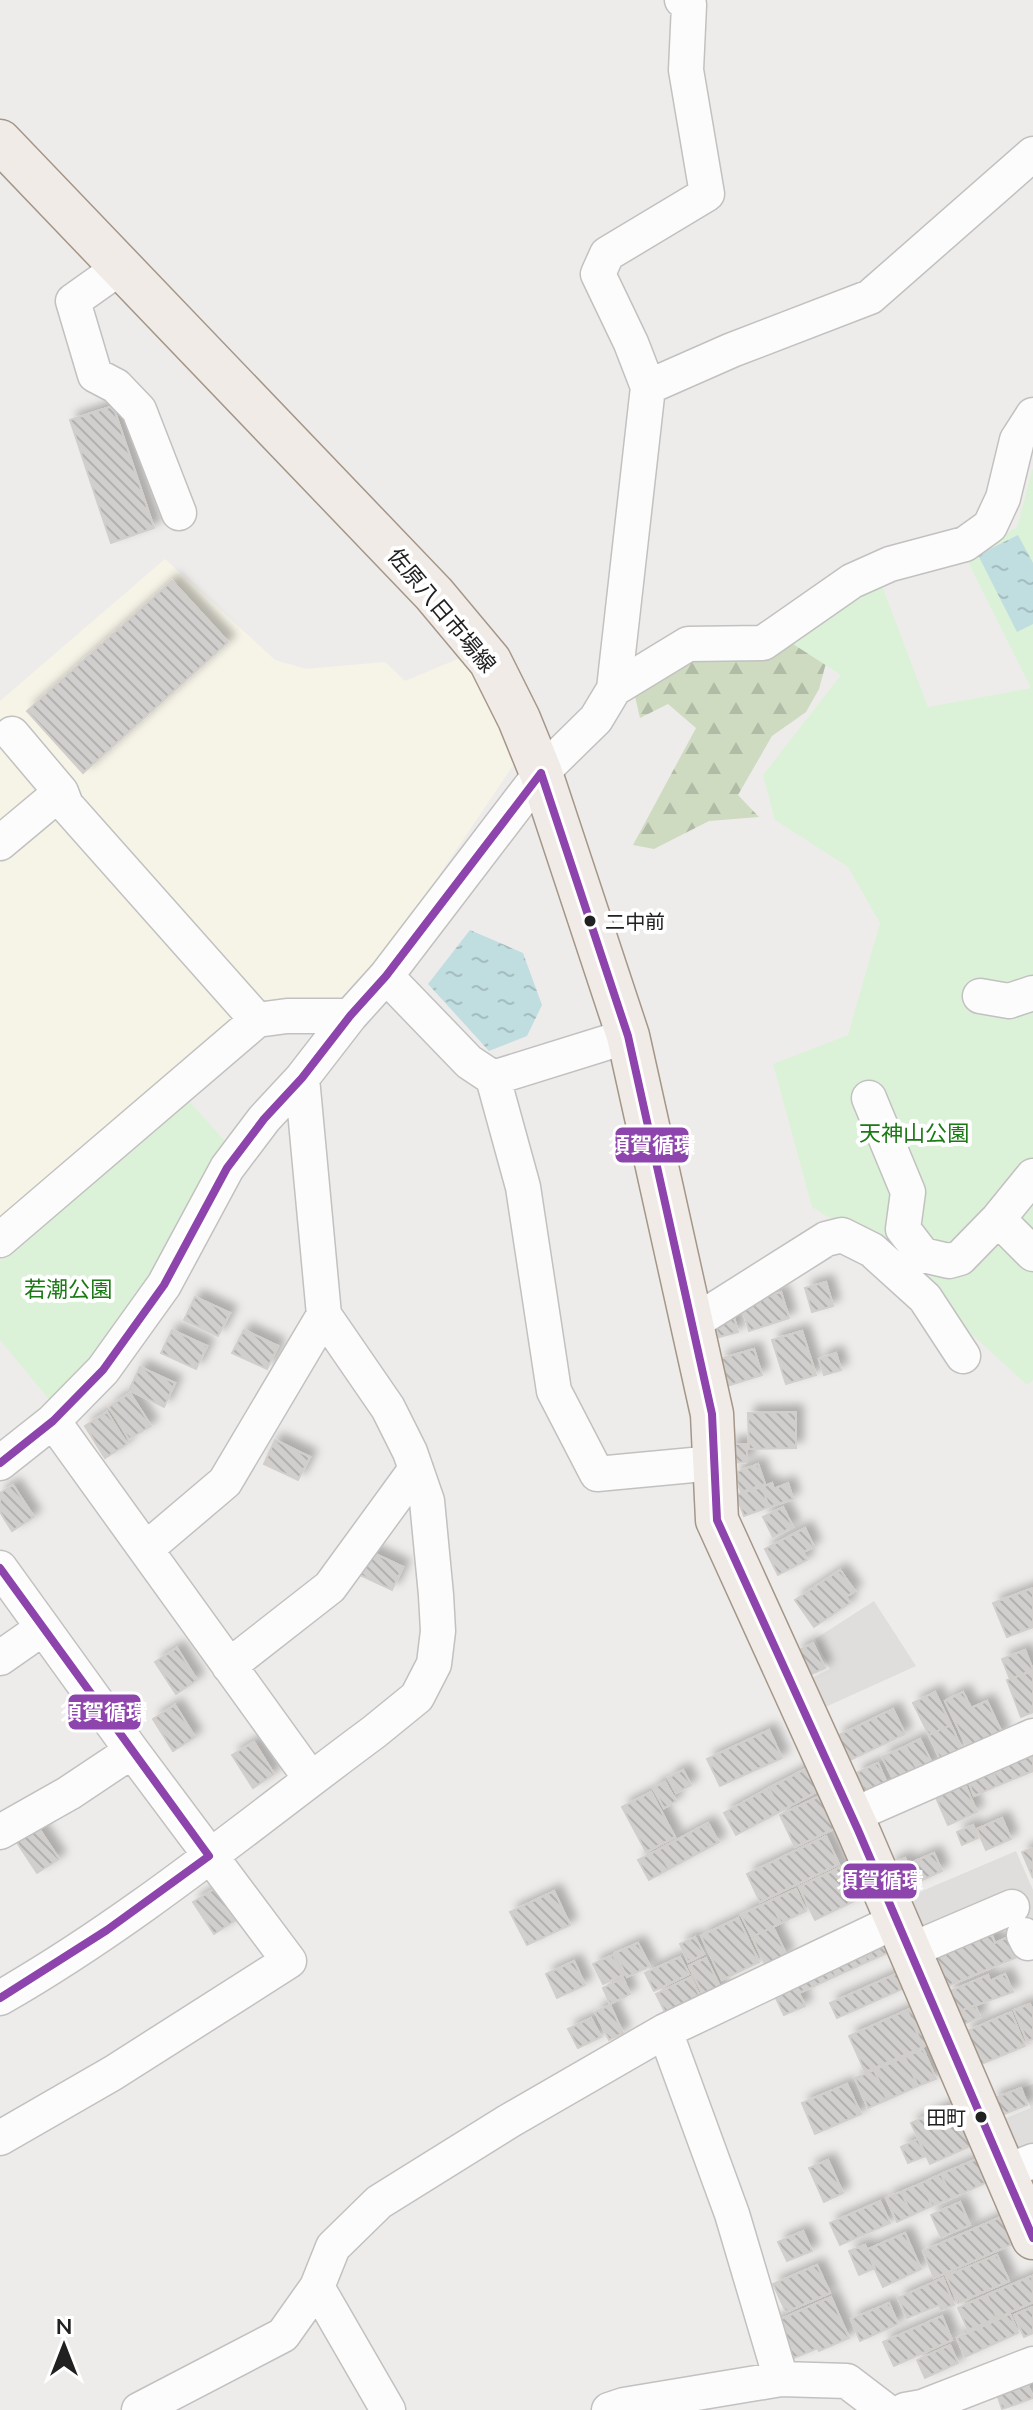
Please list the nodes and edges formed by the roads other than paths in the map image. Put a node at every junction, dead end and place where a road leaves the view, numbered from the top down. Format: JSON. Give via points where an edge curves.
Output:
{"nodes":[{"id":1,"x":682,"y":0,"type":"edge"},
{"id":2,"x":0,"y":141,"type":"edge"},
{"id":3,"x":1033,"y":154,"type":"edge"},
{"id":4,"x":121,"y":267,"type":"junction"},
{"id":5,"x":648,"y":387,"type":"junction"},
{"id":6,"x":1033,"y":415,"type":"edge"},
{"id":7,"x":179,"y":513,"type":"dead end"},
{"id":8,"x":614,"y":689,"type":"junction"},
{"id":9,"x":12,"y":734,"type":"dead end"},
{"id":10,"x":541,"y":773,"type":"junction"},
{"id":11,"x":61,"y":792,"type":"junction"},
{"id":12,"x":0,"y":843,"type":"edge"},
{"id":13,"x":386,"y":976,"type":"junction"},
{"id":14,"x":1033,"y":993,"type":"edge"},
{"id":15,"x":980,"y":996,"type":"dead end"},
{"id":16,"x":350,"y":1016,"type":"junction"},
{"id":17,"x":257,"y":1020,"type":"junction"},
{"id":18,"x":628,"y":1036,"type":"junction"},
{"id":19,"x":302,"y":1078,"type":"junction"},
{"id":20,"x":493,"y":1078,"type":"junction"},
{"id":21,"x":869,"y":1098,"type":"dead end"},
{"id":22,"x":1033,"y":1176,"type":"edge"},
{"id":23,"x":998,"y":1219,"type":"junction"},
{"id":24,"x":0,"y":1240,"type":"edge"},
{"id":25,"x":1033,"y":1254,"type":"edge"},
{"id":26,"x":949,"y":1261,"type":"junction"},
{"id":27,"x":925,"y":1298,"type":"junction"},
{"id":28,"x":324,"y":1315,"type":"junction"},
{"id":29,"x":693,"y":1323,"type":"junction"},
{"id":30,"x":963,"y":1356,"type":"dead end"},
{"id":31,"x":53,"y":1421,"type":"junction"},
{"id":32,"x":0,"y":1463,"type":"edge"},
{"id":33,"x":714,"y":1463,"type":"junction"},
{"id":34,"x":416,"y":1469,"type":"junction"},
{"id":35,"x":146,"y":1549,"type":"junction"},
{"id":36,"x":0,"y":1568,"type":"edge"},
{"id":37,"x":43,"y":1628,"type":"junction"},
{"id":38,"x":0,"y":1658,"type":"edge"},
{"id":39,"x":229,"y":1666,"type":"junction"},
{"id":40,"x":1033,"y":1736,"type":"edge"},
{"id":41,"x":132,"y":1751,"type":"junction"},
{"id":42,"x":311,"y":1779,"type":"junction"},
{"id":43,"x":851,"y":1816,"type":"junction"},
{"id":44,"x":0,"y":1832,"type":"edge"},
{"id":45,"x":209,"y":1856,"type":"junction"},
{"id":46,"x":1023,"y":1928,"type":"edge"},
{"id":47,"x":902,"y":1936,"type":"junction"},
{"id":48,"x":0,"y":1998,"type":"edge"},
{"id":49,"x":665,"y":2031,"type":"junction"},
{"id":50,"x":0,"y":2138,"type":"edge"},
{"id":51,"x":1008,"y":2150,"type":"edge"},
{"id":52,"x":1033,"y":2238,"type":"edge"},
{"id":53,"x":317,"y":2287,"type":"junction"},
{"id":54,"x":1033,"y":2364,"type":"edge"},
{"id":55,"x":781,"y":2379,"type":"junction"},
{"id":56,"x":139,"y":2410,"type":"edge"},
{"id":57,"x":388,"y":2410,"type":"edge"},
{"id":58,"x":609,"y":2410,"type":"edge"},
{"id":59,"x":885,"y":2410,"type":"edge"},
{"id":60,"x":905,"y":2410,"type":"edge"}],
"edges":[{"from":1,"to":5,"type":"street","via":[[689,5],[686,70],[707,194],[607,254],[598,274]]},
{"from":2,"to":4,"type":"main road","name":"佐原八日市場線"},
{"from":3,"to":5,"type":"street","via":[[870,297]]},
{"from":4,"to":7,"type":"street","via":[[73,301],[95,375],[116,386],[139,410]]},
{"from":4,"to":10,"type":"main road","name":"佐原八日市場線","via":[[434,594],[490,661]]},
{"from":5,"to":8,"type":"street"},
{"from":6,"to":8,"type":"street","via":[[1017,440],[1003,498],[990,526],[965,544],[890,564],[852,581],[763,643],[688,644]]},
{"from":8,"to":10,"type":"street","via":[[596,719]]},
{"from":9,"to":11,"type":"street"},
{"from":10,"to":13,"type":"street"},
{"from":10,"to":18,"type":"main road","name":"佐原八日市場線"},
{"from":11,"to":12,"type":"street"},
{"from":11,"to":17,"type":"street","via":[[66,805]]},
{"from":13,"to":16,"type":"street"},
{"from":13,"to":20,"type":"street","via":[[469,1062]]},
{"from":14,"to":15,"type":"street","via":[[1009,1001]]},
{"from":16,"to":17,"type":"street"},
{"from":16,"to":19,"type":"street"},
{"from":17,"to":24,"type":"street"},
{"from":18,"to":20,"type":"street"},
{"from":18,"to":29,"type":"main road","name":"佐原八日市場線"},
{"from":19,"to":28,"type":"street"},
{"from":19,"to":31,"type":"street","via":[[227,1168],[164,1285],[103,1370]]},
{"from":20,"to":33,"type":"street","via":[[523,1187],[554,1391],[597,1474]]},
{"from":21,"to":26,"type":"street","via":[[908,1192],[903,1229],[923,1255]]},
{"from":22,"to":23,"type":"street"},
{"from":23,"to":25,"type":"street"},
{"from":23,"to":26,"type":"street","via":[[960,1258]]},
{"from":26,"to":27,"type":"street","via":[[946,1278]]},
{"from":27,"to":29,"type":"street","via":[[872,1250],[842,1235],[826,1239]]},
{"from":27,"to":30,"type":"street"},
{"from":28,"to":34,"type":"street","via":[[388,1408]]},
{"from":28,"to":35,"type":"street","via":[[225,1482]]},
{"from":29,"to":33,"type":"main road","name":"佐原八日市場線","via":[[712,1414]]},
{"from":31,"to":32,"type":"street"},
{"from":31,"to":35,"type":"street"},
{"from":33,"to":43,"type":"main road","name":"佐原八日市場線","via":[[717,1520]]},
{"from":34,"to":39,"type":"street","via":[[330,1587]]},
{"from":34,"to":42,"type":"street","via":[[427,1501],[436,1595],[434,1664],[417,1697]]},
{"from":35,"to":39,"type":"street"},
{"from":36,"to":37,"type":"street"},
{"from":37,"to":38,"type":"street"},
{"from":37,"to":41,"type":"street"},
{"from":39,"to":42,"type":"street"},
{"from":40,"to":43,"type":"street"},
{"from":41,"to":44,"type":"street"},
{"from":41,"to":45,"type":"street"},
{"from":42,"to":45,"type":"street"},
{"from":43,"to":47,"type":"main road","name":"佐原八日市場線"},
{"from":45,"to":48,"type":"street","via":[[105,1933]]},
{"from":45,"to":50,"type":"street","via":[[289,1961]]},
{"from":46,"to":47,"type":"street"},
{"from":47,"to":49,"type":"street"},
{"from":47,"to":51,"type":"main road","name":"佐原八日市場線"},
{"from":49,"to":53,"type":"street","via":[[379,2202],[333,2247]]},
{"from":49,"to":55,"type":"street","via":[[732,2214]]},
{"from":51,"to":52,"type":"main road","name":"佐原八日市場線"},
{"from":53,"to":56,"type":"street","via":[[283,2335]]},
{"from":53,"to":57,"type":"street"},
{"from":54,"to":60,"type":"street"},
{"from":55,"to":58,"type":"street"},
{"from":55,"to":59,"type":"street","via":[[847,2381]]}]}
